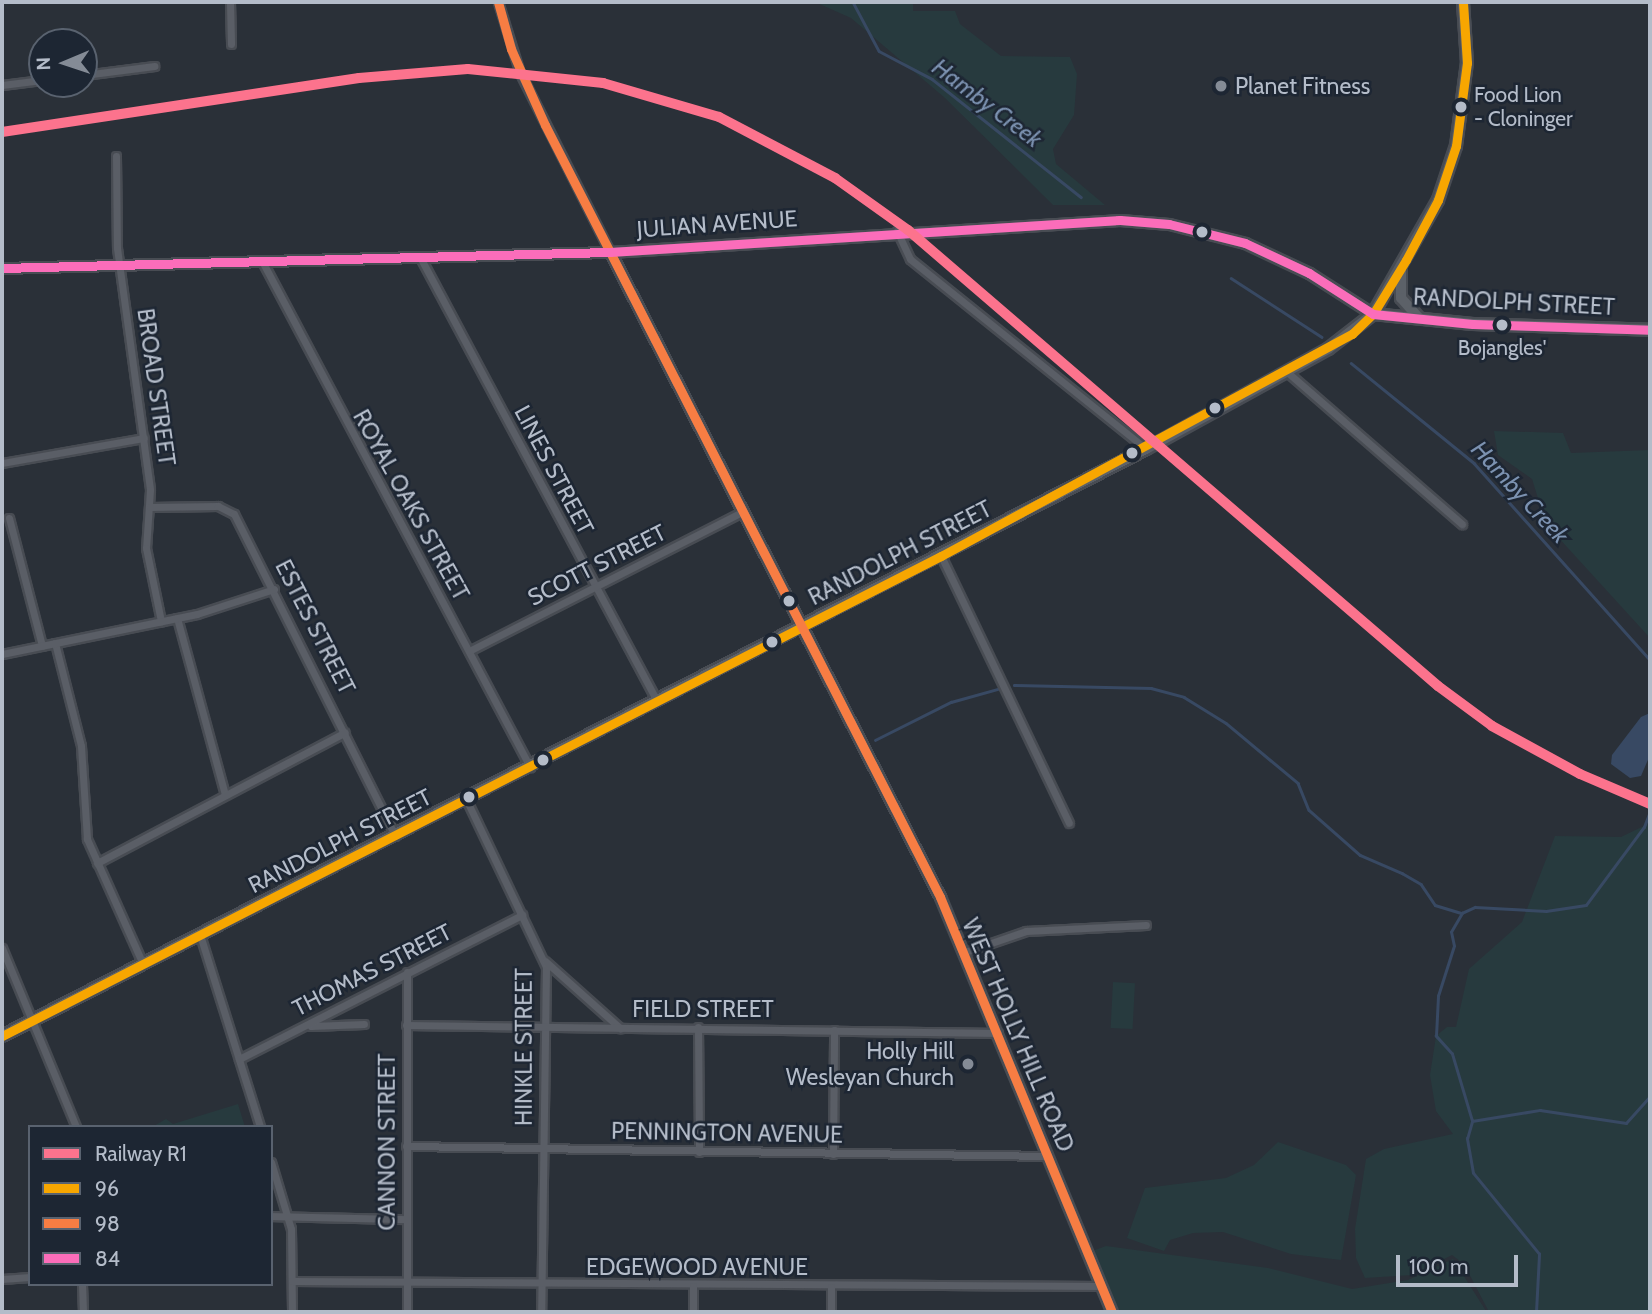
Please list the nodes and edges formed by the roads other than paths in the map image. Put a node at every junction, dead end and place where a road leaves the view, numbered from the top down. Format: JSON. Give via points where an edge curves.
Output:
{"nodes":[{"id":1,"x":230,"y":2,"type":"edge"},
{"id":2,"x":498,"y":2,"type":"edge"},
{"id":3,"x":1463,"y":2,"type":"edge"},
{"id":4,"x":231,"y":44,"type":"dead end"},
{"id":5,"x":153,"y":66,"type":"dead end"},
{"id":6,"x":98,"y":73,"type":"edge"},
{"id":7,"x":28,"y":82,"type":"edge"},
{"id":8,"x":2,"y":85,"type":"edge"},
{"id":9,"x":116,"y":156,"type":"dead end"},
{"id":10,"x":896,"y":231,"type":"junction"},
{"id":11,"x":610,"y":252,"type":"junction"},
{"id":12,"x":420,"y":257,"type":"junction"},
{"id":13,"x":262,"y":261,"type":"junction"},
{"id":14,"x":120,"y":266,"type":"junction"},
{"id":15,"x":2,"y":268,"type":"edge"},
{"id":16,"x":1401,"y":269,"type":"junction"},
{"id":17,"x":1373,"y":314,"type":"junction"},
{"id":18,"x":1419,"y":318,"type":"junction"},
{"id":19,"x":1650,"y":330,"type":"edge"},
{"id":20,"x":1287,"y":372,"type":"junction"},
{"id":21,"x":144,"y":438,"type":"junction"},
{"id":22,"x":1146,"y":449,"type":"junction"},
{"id":23,"x":2,"y":463,"type":"edge"},
{"id":24,"x":150,"y":508,"type":"junction"},
{"id":25,"x":743,"y":512,"type":"junction"},
{"id":26,"x":9,"y":517,"type":"dead end"},
{"id":27,"x":1462,"y":524,"type":"dead end"},
{"id":28,"x":941,"y":556,"type":"junction"},
{"id":29,"x":596,"y":588,"type":"junction"},
{"id":30,"x":274,"y":589,"type":"junction"},
{"id":31,"x":177,"y":618,"type":"junction"},
{"id":32,"x":161,"y":621,"type":"junction"},
{"id":33,"x":800,"y":628,"type":"junction"},
{"id":34,"x":55,"y":643,"type":"junction"},
{"id":35,"x":42,"y":646,"type":"junction"},
{"id":36,"x":469,"y":651,"type":"junction"},
{"id":37,"x":2,"y":654,"type":"edge"},
{"id":38,"x":657,"y":701,"type":"junction"},
{"id":39,"x":345,"y":732,"type":"junction"},
{"id":40,"x":530,"y":766,"type":"junction"},
{"id":41,"x":225,"y":795,"type":"junction"},
{"id":42,"x":466,"y":799,"type":"junction"},
{"id":43,"x":1069,"y":823,"type":"dead end"},
{"id":44,"x":396,"y":836,"type":"junction"},
{"id":45,"x":97,"y":863,"type":"junction"},
{"id":46,"x":522,"y":915,"type":"junction"},
{"id":47,"x":1146,"y":925,"type":"dead end"},
{"id":48,"x":201,"y":935,"type":"junction"},
{"id":49,"x":2,"y":948,"type":"edge"},
{"id":50,"x":965,"y":952,"type":"junction"},
{"id":51,"x":545,"y":961,"type":"junction"},
{"id":52,"x":143,"y":964,"type":"junction"},
{"id":53,"x":407,"y":972,"type":"junction"},
{"id":54,"x":34,"y":1019,"type":"junction"},
{"id":55,"x":364,"y":1024,"type":"dead end"},
{"id":56,"x":407,"y":1025,"type":"junction"},
{"id":57,"x":307,"y":1026,"type":"junction"},
{"id":58,"x":546,"y":1027,"type":"junction"},
{"id":59,"x":698,"y":1027,"type":"junction"},
{"id":60,"x":620,"y":1028,"type":"junction"},
{"id":61,"x":834,"y":1030,"type":"junction"},
{"id":62,"x":998,"y":1033,"type":"junction"},
{"id":63,"x":2,"y":1036,"type":"edge"},
{"id":64,"x":239,"y":1059,"type":"junction"},
{"id":65,"x":75,"y":1125,"type":"edge"},
{"id":66,"x":259,"y":1125,"type":"edge"},
{"id":67,"x":406,"y":1146,"type":"junction"},
{"id":68,"x":543,"y":1148,"type":"junction"},
{"id":69,"x":699,"y":1152,"type":"junction"},
{"id":70,"x":833,"y":1154,"type":"junction"},
{"id":71,"x":1048,"y":1156,"type":"junction"},
{"id":72,"x":273,"y":1168,"type":"edge"},
{"id":73,"x":273,"y":1216,"type":"edge"},
{"id":74,"x":289,"y":1216,"type":"junction"},
{"id":75,"x":407,"y":1219,"type":"junction"},
{"id":76,"x":28,"y":1277,"type":"edge"},
{"id":77,"x":2,"y":1279,"type":"edge"},
{"id":78,"x":292,"y":1281,"type":"junction"},
{"id":79,"x":407,"y":1282,"type":"junction"},
{"id":80,"x":82,"y":1286,"type":"edge"},
{"id":81,"x":542,"y":1286,"type":"junction"},
{"id":82,"x":693,"y":1286,"type":"junction"},
{"id":83,"x":1101,"y":1286,"type":"junction"},
{"id":84,"x":831,"y":1287,"type":"junction"},
{"id":85,"x":83,"y":1312,"type":"edge"},
{"id":86,"x":292,"y":1312,"type":"edge"},
{"id":87,"x":407,"y":1312,"type":"edge"},
{"id":88,"x":541,"y":1312,"type":"edge"},
{"id":89,"x":693,"y":1312,"type":"edge"},
{"id":90,"x":831,"y":1312,"type":"edge"},
{"id":91,"x":1112,"y":1312,"type":"edge"}],
"edges":[{"from":1,"to":4,"type":"street"},
{"from":2,"to":11,"type":"street","via":[[520,73]]},
{"from":3,"to":16,"type":"main road","via":[[1467,63],[1456,146],[1438,200]]},
{"from":5,"to":6,"type":"street"},
{"from":7,"to":8,"type":"street"},
{"from":9,"to":14,"type":"street","name":"BROAD STREET"},
{"from":10,"to":11,"type":"street","name":"JULIAN AVENUE"},
{"from":10,"to":17,"type":"street","name":"JULIAN AVENUE","via":[[1120,220],[1169,224],[1245,243],[1309,273]]},
{"from":10,"to":22,"type":"street","via":[[910,259]]},
{"from":11,"to":12,"type":"street","name":"JULIAN AVENUE"},
{"from":11,"to":25,"type":"street","name":"WEST HOLLY HILL ROAD"},
{"from":12,"to":13,"type":"street","name":"JULIAN AVENUE"},
{"from":12,"to":29,"type":"street","name":"LINES STREET"},
{"from":13,"to":14,"type":"street","name":"JULIAN AVENUE"},
{"from":13,"to":36,"type":"street","name":"ROYAL OAKS STREET"},
{"from":14,"to":15,"type":"street","name":"JULIAN AVENUE"},
{"from":14,"to":21,"type":"street","name":"BROAD STREET"},
{"from":16,"to":17,"type":"main road"},
{"from":16,"to":18,"type":"main road","via":[[1401,298]]},
{"from":17,"to":18,"type":"main road","name":"RANDOLPH STREET"},
{"from":17,"to":20,"type":"main road","name":"RANDOLPH STREET","via":[[1352,334]]},
{"from":18,"to":19,"type":"main road","name":"RANDOLPH STREET"},
{"from":20,"to":22,"type":"main road","name":"RANDOLPH STREET"},
{"from":20,"to":27,"type":"street"},
{"from":21,"to":23,"type":"street"},
{"from":21,"to":24,"type":"street","name":"BROAD STREET"},
{"from":22,"to":28,"type":"main road","name":"RANDOLPH STREET"},
{"from":24,"to":30,"type":"street","name":"ESTES STREET","via":[[228,509],[241,524]]},
{"from":24,"to":32,"type":"street","name":"BROAD STREET","via":[[146,548]]},
{"from":25,"to":29,"type":"street","name":"SCOTT STREET"},
{"from":25,"to":33,"type":"street","name":"WEST HOLLY HILL ROAD"},
{"from":26,"to":35,"type":"street"},
{"from":28,"to":33,"type":"main road","name":"RANDOLPH STREET"},
{"from":28,"to":43,"type":"street"},
{"from":29,"to":36,"type":"street","name":"SCOTT STREET"},
{"from":29,"to":38,"type":"street","name":"LINES STREET"},
{"from":30,"to":31,"type":"street"},
{"from":30,"to":39,"type":"street","name":"ESTES STREET"},
{"from":31,"to":32,"type":"street"},
{"from":31,"to":41,"type":"street"},
{"from":32,"to":34,"type":"street"},
{"from":33,"to":38,"type":"main road","name":"RANDOLPH STREET"},
{"from":33,"to":50,"type":"street","name":"WEST HOLLY HILL ROAD"},
{"from":34,"to":35,"type":"street"},
{"from":34,"to":45,"type":"street","via":[[81,746],[84,823]]},
{"from":35,"to":37,"type":"street"},
{"from":36,"to":40,"type":"street","name":"ROYAL OAKS STREET"},
{"from":38,"to":40,"type":"main road","name":"RANDOLPH STREET"},
{"from":39,"to":41,"type":"street"},
{"from":39,"to":44,"type":"street","name":"ESTES STREET"},
{"from":40,"to":42,"type":"main road","name":"RANDOLPH STREET"},
{"from":41,"to":45,"type":"street"},
{"from":42,"to":44,"type":"main road","name":"RANDOLPH STREET"},
{"from":42,"to":46,"type":"street","name":"HINKLE STREET"},
{"from":44,"to":48,"type":"main road","name":"RANDOLPH STREET"},
{"from":45,"to":52,"type":"street"},
{"from":46,"to":51,"type":"street","name":"HINKLE STREET"},
{"from":46,"to":53,"type":"street","name":"THOMAS STREET"},
{"from":47,"to":50,"type":"street","via":[[1026,931]]},
{"from":48,"to":52,"type":"main road","name":"RANDOLPH STREET"},
{"from":48,"to":64,"type":"street"},
{"from":49,"to":54,"type":"street"},
{"from":50,"to":62,"type":"street","name":"WEST HOLLY HILL ROAD"},
{"from":51,"to":58,"type":"street","name":"HINKLE STREET"},
{"from":51,"to":60,"type":"street"},
{"from":52,"to":54,"type":"main road","name":"RANDOLPH STREET"},
{"from":53,"to":56,"type":"street","name":"CANNON STREET"},
{"from":53,"to":57,"type":"street","name":"THOMAS STREET"},
{"from":54,"to":63,"type":"main road","name":"RANDOLPH STREET"},
{"from":54,"to":65,"type":"street"},
{"from":55,"to":57,"type":"street"},
{"from":56,"to":58,"type":"street","name":"FIELD STREET"},
{"from":56,"to":67,"type":"street","name":"CANNON STREET"},
{"from":57,"to":64,"type":"street","name":"THOMAS STREET"},
{"from":58,"to":60,"type":"street","name":"FIELD STREET"},
{"from":58,"to":68,"type":"street","name":"HINKLE STREET"},
{"from":59,"to":60,"type":"street","name":"FIELD STREET"},
{"from":59,"to":61,"type":"street","name":"FIELD STREET"},
{"from":59,"to":69,"type":"street"},
{"from":61,"to":62,"type":"street","name":"FIELD STREET"},
{"from":61,"to":70,"type":"street"},
{"from":62,"to":71,"type":"street","name":"WEST HOLLY HILL ROAD"},
{"from":64,"to":66,"type":"street"},
{"from":67,"to":68,"type":"street","name":"PENNINGTON AVENUE"},
{"from":67,"to":75,"type":"street","name":"CANNON STREET"},
{"from":68,"to":69,"type":"street","name":"PENNINGTON AVENUE"},
{"from":68,"to":81,"type":"street","name":"HINKLE STREET"},
{"from":69,"to":70,"type":"street","name":"PENNINGTON AVENUE"},
{"from":70,"to":71,"type":"street","name":"PENNINGTON AVENUE"},
{"from":71,"to":83,"type":"street","name":"WEST HOLLY HILL ROAD"},
{"from":72,"to":74,"type":"street"},
{"from":73,"to":74,"type":"street"},
{"from":74,"to":75,"type":"street"},
{"from":74,"to":78,"type":"street"},
{"from":75,"to":79,"type":"street","name":"CANNON STREET"},
{"from":76,"to":77,"type":"street"},
{"from":78,"to":79,"type":"street","name":"EDGEWOOD AVENUE"},
{"from":78,"to":86,"type":"street"},
{"from":79,"to":81,"type":"street","name":"EDGEWOOD AVENUE"},
{"from":79,"to":87,"type":"street","name":"CANNON STREET"},
{"from":80,"to":85,"type":"street"},
{"from":81,"to":82,"type":"street","name":"EDGEWOOD AVENUE"},
{"from":81,"to":88,"type":"street","name":"HINKLE STREET"},
{"from":82,"to":84,"type":"street","name":"EDGEWOOD AVENUE"},
{"from":82,"to":89,"type":"street"},
{"from":83,"to":84,"type":"street","name":"EDGEWOOD AVENUE"},
{"from":83,"to":91,"type":"street","name":"WEST HOLLY HILL ROAD"},
{"from":84,"to":90,"type":"street"}]}
